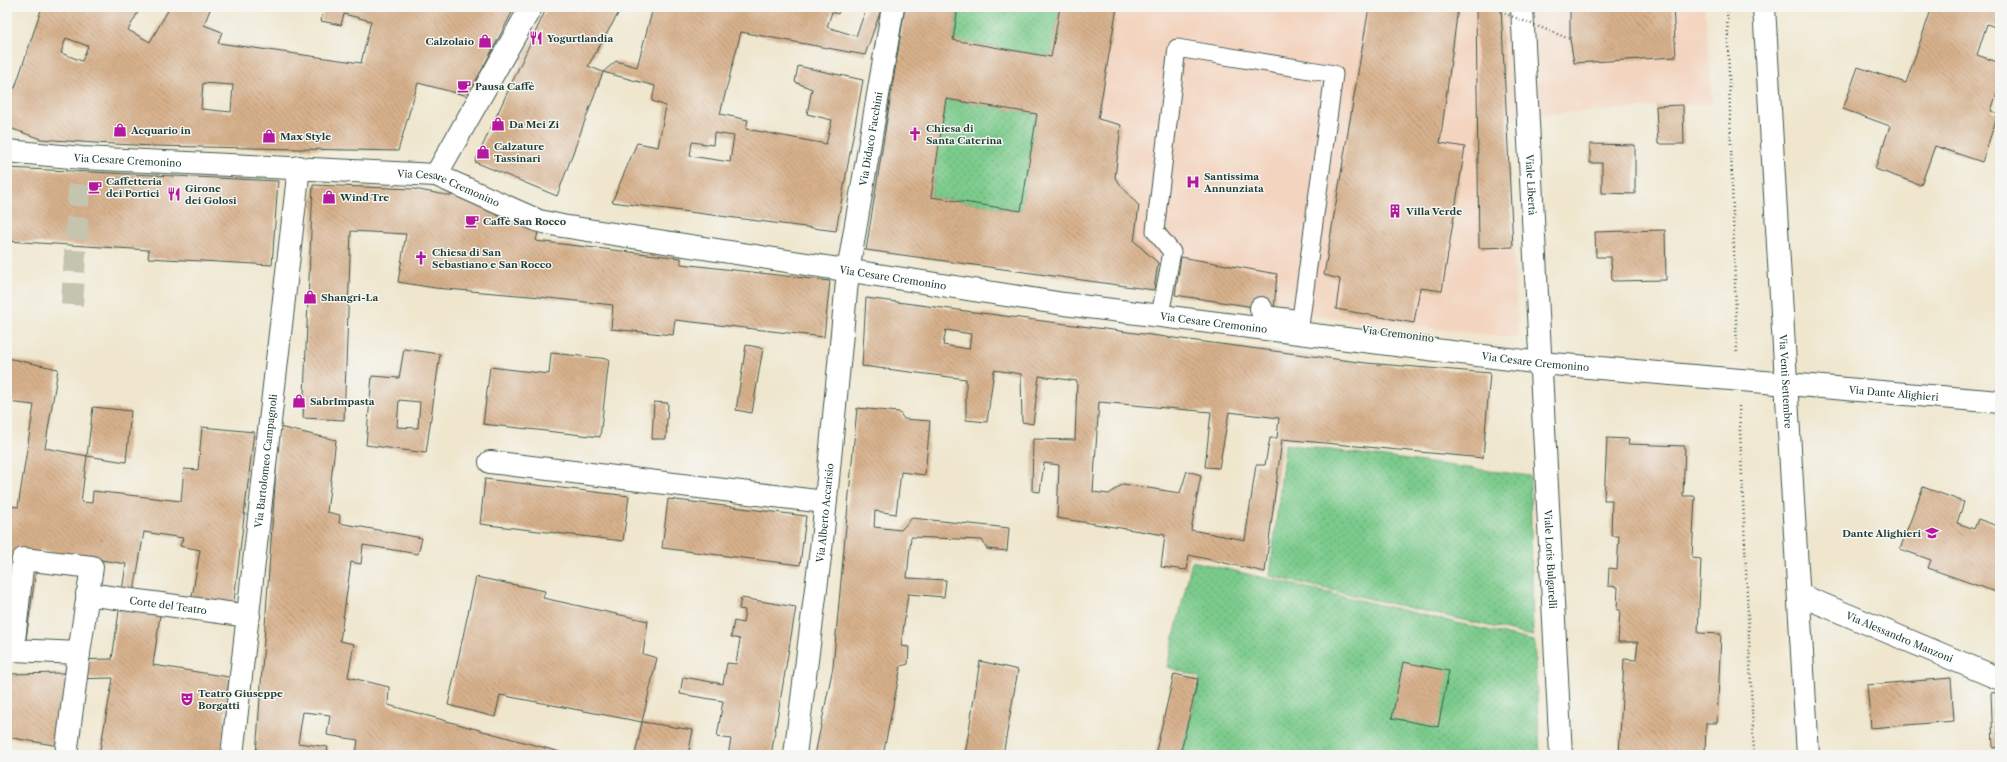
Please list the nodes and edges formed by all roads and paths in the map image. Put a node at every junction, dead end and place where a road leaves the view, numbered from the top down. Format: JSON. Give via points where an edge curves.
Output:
{"nodes":[{"id":1,"x":531,"y":7,"type":"edge"},
{"id":2,"x":893,"y":7,"type":"edge"},
{"id":3,"x":1522,"y":7,"type":"edge"},
{"id":4,"x":1727,"y":7,"type":"edge"},
{"id":5,"x":1764,"y":7,"type":"edge"},
{"id":6,"x":1501,"y":12,"type":"dead end"},
{"id":7,"x":1570,"y":39,"type":"dead end"},
{"id":8,"x":7,"y":151,"type":"edge"},
{"id":9,"x":299,"y":167,"type":"junction"},
{"id":10,"x":436,"y":175,"type":"junction"},
{"id":11,"x":848,"y":271,"type":"junction"},
{"id":12,"x":1261,"y":308,"type":"dead end"},
{"id":13,"x":1160,"y":314,"type":"junction"},
{"id":14,"x":1299,"y":327,"type":"junction"},
{"id":15,"x":1541,"y":358,"type":"junction"},
{"id":16,"x":1738,"y":380,"type":"junction"},
{"id":17,"x":1787,"y":384,"type":"junction"},
{"id":18,"x":2000,"y":402,"type":"edge"},
{"id":19,"x":490,"y":462,"type":"dead end"},
{"id":20,"x":825,"y":502,"type":"junction"},
{"id":21,"x":87,"y":594,"type":"junction"},
{"id":22,"x":1800,"y":595,"type":"junction"},
{"id":23,"x":249,"y":616,"type":"junction"},
{"id":24,"x":79,"y":653,"type":"junction"},
{"id":25,"x":2000,"y":680,"type":"edge"},
{"id":26,"x":66,"y":755,"type":"edge"},
{"id":27,"x":232,"y":755,"type":"edge"},
{"id":28,"x":795,"y":755,"type":"edge"},
{"id":29,"x":1561,"y":755,"type":"edge"},
{"id":30,"x":1754,"y":755,"type":"edge"},
{"id":31,"x":1808,"y":755,"type":"edge"}],
"edges":[{"from":1,"to":10,"type":"street"},
{"from":2,"to":11,"type":"street","name":"Via Didaco Facchini"},
{"from":3,"to":15,"type":"street","name":"Viale Libertà"},
{"from":4,"to":16,"type":"path"},
{"from":5,"to":17,"type":"street","name":"Via Venti Settembre"},
{"from":6,"to":7,"type":"path","bridge":true},
{"from":8,"to":9,"type":"street","name":"Via Cesare Cremonino","via":[[82,158]]},
{"from":9,"to":10,"type":"street","name":"Via Cesare Cremonino"},
{"from":9,"to":23,"type":"street","name":"Via Bartolomeo Campagnoli","via":[[264,463]]},
{"from":10,"to":11,"type":"street","name":"Via Cesare Cremonino","via":[[539,221]]},
{"from":11,"to":13,"type":"street","name":"Via Cesare Cremonino","via":[[1064,304]]},
{"from":11,"to":20,"type":"street","name":"Via Alberto Accarisio"},
{"from":12,"to":14,"type":"street","via":[[1264,317]]},
{"from":13,"to":14,"type":"street","name":"Via Cesare Cremonino"},
{"from":13,"to":14,"type":"lane","via":[[1172,252],[1155,231],[1177,48],[1334,74]]},
{"from":14,"to":15,"type":"street","name":"Via Cesare Cremonino"},
{"from":15,"to":16,"type":"street","name":"Via Cesare Cremonino"},
{"from":15,"to":29,"type":"street","name":"Viale Loris Bulgarelli"},
{"from":16,"to":17,"type":"street","name":"Via Cesare Cremonino"},
{"from":16,"to":30,"type":"path"},
{"from":17,"to":18,"type":"street","name":"Via Dante Alighieri"},
{"from":17,"to":22,"type":"street","name":"Via Venti Settembre"},
{"from":19,"to":20,"type":"street"},
{"from":20,"to":28,"type":"street","name":"Via Alberto Accarisio"},
{"from":21,"to":23,"type":"street","name":"Corte del Teatro"},
{"from":21,"to":24,"type":"street"},
{"from":21,"to":24,"type":"street","via":[[92,568],[23,559],[13,650]]},
{"from":22,"to":25,"type":"street","name":"Via Alessandro Manzoni"},
{"from":22,"to":31,"type":"street","name":"Via Venti Settembre"},
{"from":23,"to":27,"type":"street","name":"Via Bartolomeo Campagnoli"},
{"from":24,"to":26,"type":"street"}]}
